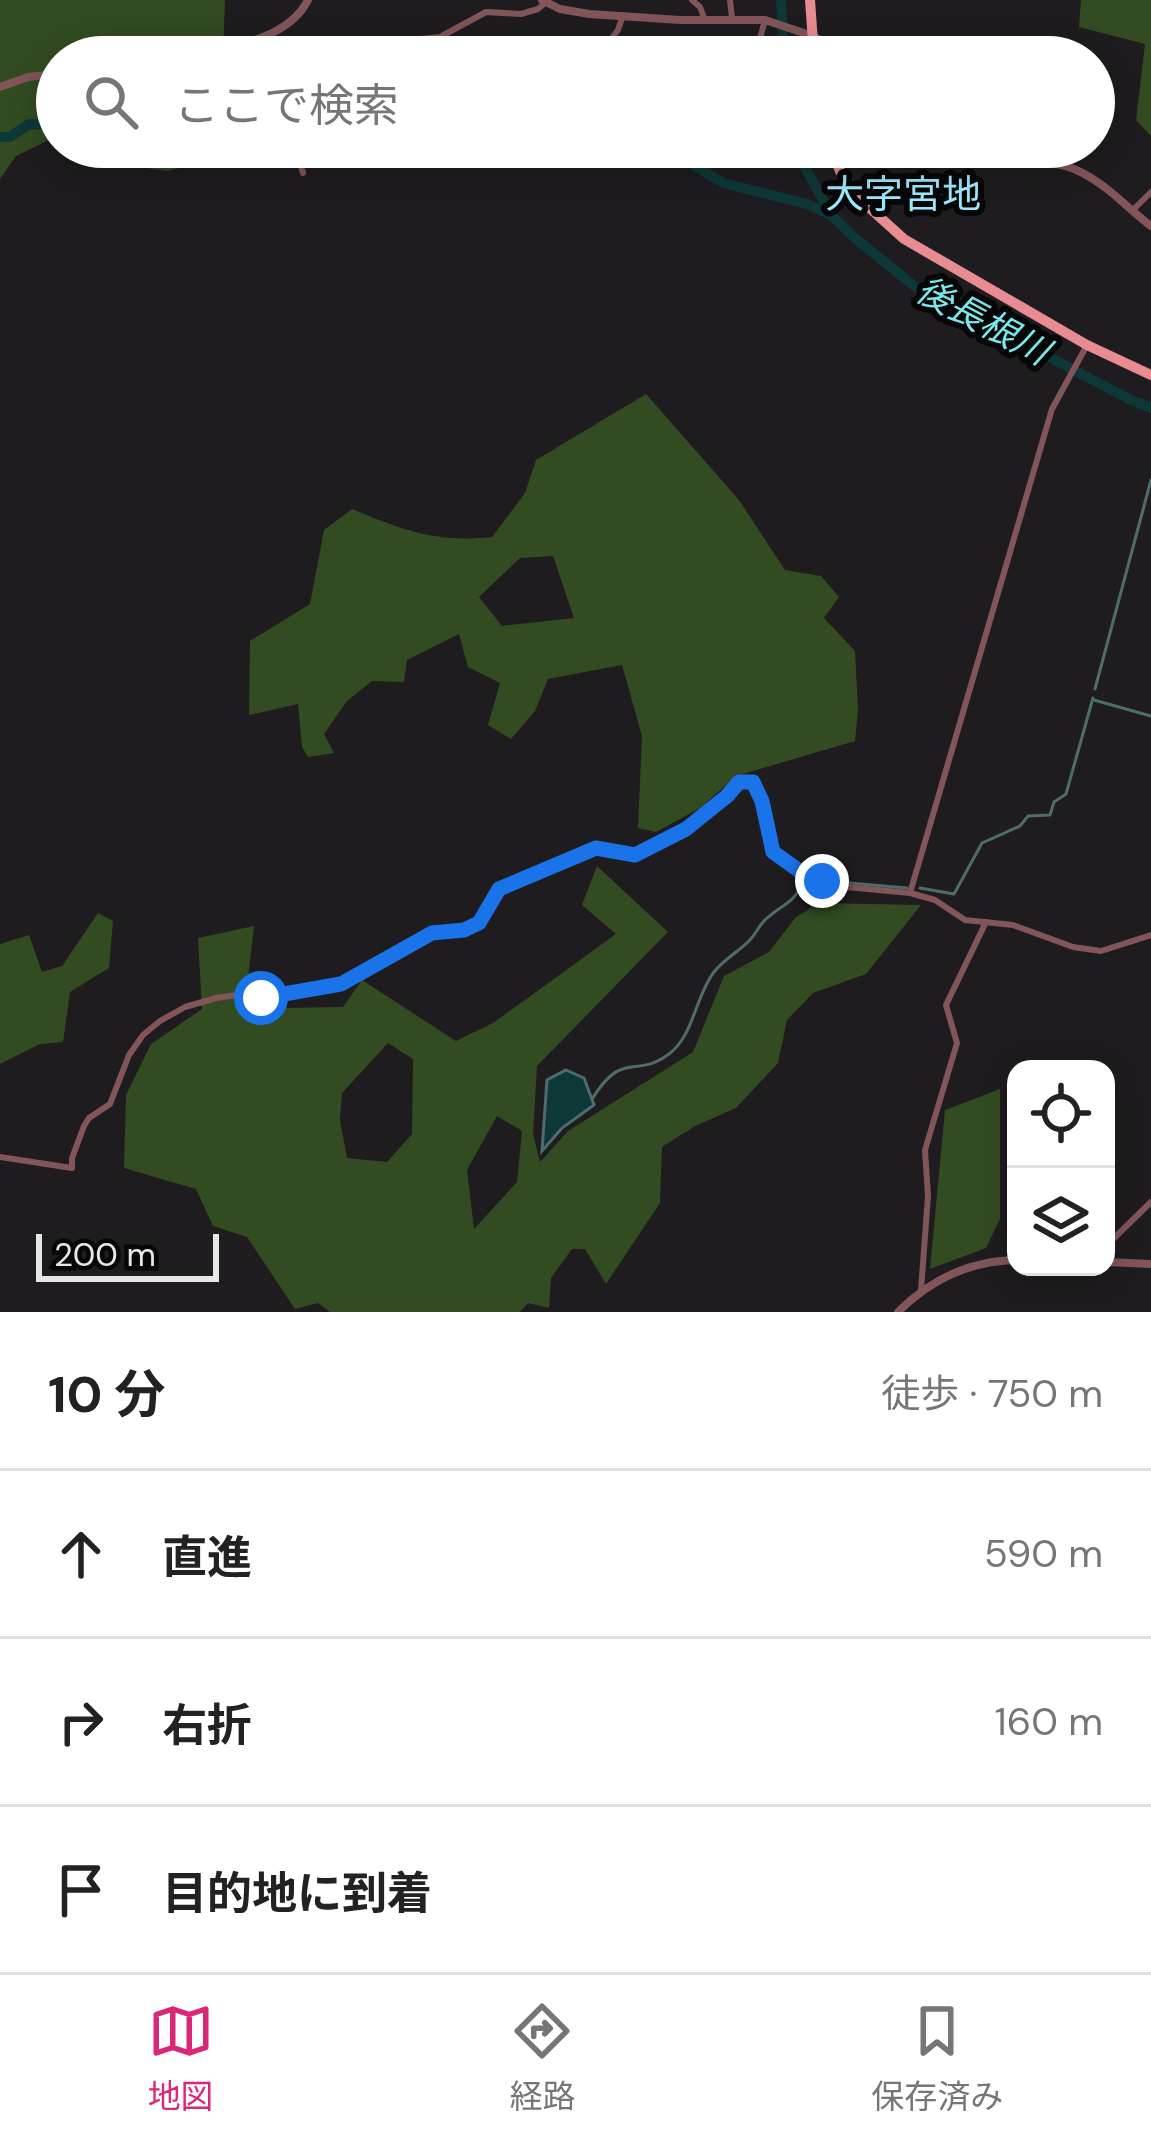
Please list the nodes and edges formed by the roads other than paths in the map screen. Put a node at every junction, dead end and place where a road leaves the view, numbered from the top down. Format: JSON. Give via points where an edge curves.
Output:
{"nodes":[{"id":1,"x":308,"y":0,"type":"edge"},
{"id":2,"x":692,"y":0,"type":"edge"},
{"id":3,"x":730,"y":0,"type":"edge"},
{"id":4,"x":810,"y":0,"type":"edge"},
{"id":5,"x":544,"y":1,"type":"edge"},
{"id":6,"x":623,"y":15,"type":"junction"},
{"id":7,"x":732,"y":18,"type":"junction"},
{"id":8,"x":705,"y":20,"type":"junction"},
{"id":9,"x":768,"y":21,"type":"junction"},
{"id":10,"x":261,"y":36,"type":"edge"},
{"id":11,"x":442,"y":36,"type":"edge"},
{"id":12,"x":613,"y":36,"type":"edge"},
{"id":13,"x":762,"y":36,"type":"edge"},
{"id":14,"x":813,"y":36,"type":"joint"},
{"id":15,"x":36,"y":76,"type":"edge"},
{"id":16,"x":0,"y":87,"type":"edge"},
{"id":17,"x":301,"y":168,"type":"edge"},
{"id":18,"x":839,"y":168,"type":"edge"},
{"id":19,"x":1070,"y":168,"type":"edge"},
{"id":20,"x":303,"y":173,"type":"dead end"},
{"id":21,"x":1151,"y":193,"type":"edge"},
{"id":22,"x":1132,"y":211,"type":"junction"},
{"id":23,"x":1151,"y":226,"type":"edge"},
{"id":24,"x":1087,"y":344,"type":"junction"},
{"id":25,"x":1151,"y":375,"type":"edge"},
{"id":26,"x":910,"y":893,"type":"junction"},
{"id":27,"x":986,"y":922,"type":"junction"},
{"id":28,"x":1151,"y":935,"type":"edge"},
{"id":29,"x":0,"y":1157,"type":"edge"},
{"id":30,"x":1151,"y":1202,"type":"edge"},
{"id":31,"x":1115,"y":1237,"type":"edge"},
{"id":32,"x":1007,"y":1260,"type":"edge"},
{"id":33,"x":1115,"y":1262,"type":"edge"},
{"id":34,"x":1151,"y":1264,"type":"edge"},
{"id":35,"x":921,"y":1290,"type":"junction"},
{"id":36,"x":898,"y":1312,"type":"edge"}],
"edges":[{"from":1,"to":10,"type":"street","via":[[296,19]]},
{"from":2,"to":8,"type":"street"},
{"from":3,"to":7,"type":"street"},
{"from":4,"to":14,"type":"main road"},
{"from":5,"to":6,"type":"street"},
{"from":5,"to":11,"type":"street","via":[[521,14],[486,12]]},
{"from":6,"to":8,"type":"street"},
{"from":6,"to":12,"type":"street"},
{"from":7,"to":8,"type":"street"},
{"from":7,"to":9,"type":"street"},
{"from":9,"to":13,"type":"street"},
{"from":9,"to":14,"type":"street"},
{"from":15,"to":16,"type":"street"},
{"from":17,"to":20,"type":"street"},
{"from":18,"to":24,"type":"main road","via":[[904,239]]},
{"from":19,"to":22,"type":"street"},
{"from":21,"to":22,"type":"street"},
{"from":22,"to":23,"type":"street"},
{"from":24,"to":25,"type":"main road"},
{"from":24,"to":26,"type":"street","via":[[1052,410]]},
{"from":26,"to":27,"type":"street"},
{"from":26,"to":29,"type":"street","via":[[808,877],[773,852],[753,782],[739,782],[686,829],[635,855],[596,848],[499,889],[479,923],[432,933],[341,984],[185,1007],[142,1035],[110,1104],[84,1126],[72,1168]]},
{"from":27,"to":28,"type":"street","via":[[1101,951]]},
{"from":27,"to":35,"type":"street","via":[[946,1005],[957,1043],[926,1150]]},
{"from":30,"to":31,"type":"street"},
{"from":32,"to":35,"type":"street","via":[[961,1269]]},
{"from":33,"to":34,"type":"street"},
{"from":35,"to":36,"type":"street"}]}
